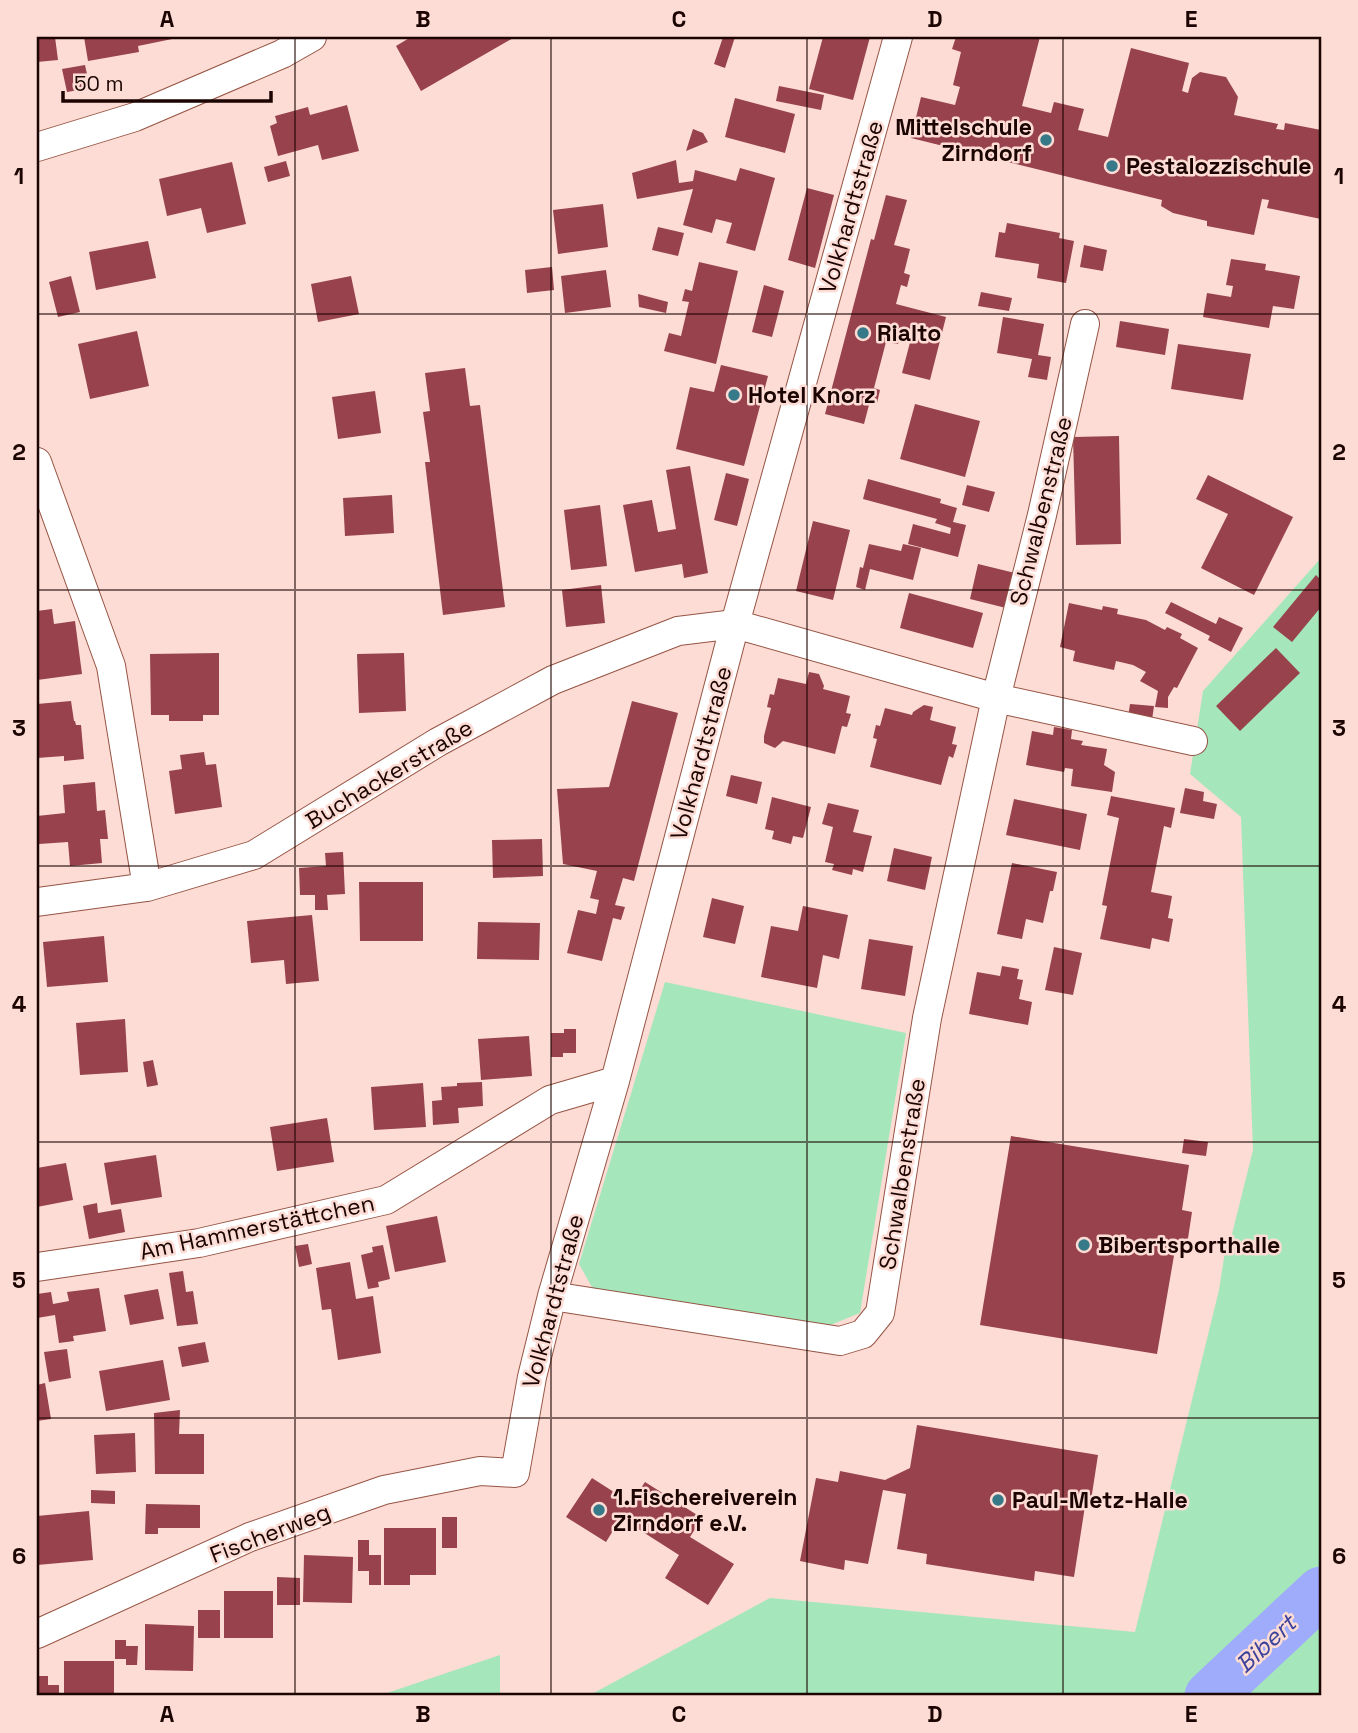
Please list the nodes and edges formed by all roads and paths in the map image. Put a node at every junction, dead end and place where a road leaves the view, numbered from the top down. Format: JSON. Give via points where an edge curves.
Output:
{"nodes":[{"id":1,"x":312,"y":37,"type":"edge"},
{"id":2,"x":898,"y":37,"type":"edge"},
{"id":3,"x":37,"y":147,"type":"edge"},
{"id":4,"x":1086,"y":324,"type":"dead end"},
{"id":5,"x":37,"y":461,"type":"edge"},
{"id":6,"x":735,"y":624,"type":"junction"},
{"id":7,"x":996,"y":698,"type":"junction"},
{"id":8,"x":1193,"y":741,"type":"dead end"},
{"id":9,"x":147,"y":887,"type":"junction"},
{"id":10,"x":37,"y":902,"type":"edge"},
{"id":11,"x":615,"y":1081,"type":"junction"},
{"id":12,"x":37,"y":1267,"type":"edge"},
{"id":13,"x":552,"y":1296,"type":"junction"},
{"id":14,"x":515,"y":1473,"type":"joint"},
{"id":15,"x":37,"y":1634,"type":"edge"}],
"edges":[{"from":1,"to":3,"type":"street","via":[[135,117]]},
{"from":2,"to":6,"type":"street","name":"Volkhardtstraße"},
{"from":4,"to":7,"type":"street","name":"Schwalbenstraße"},
{"from":5,"to":9,"type":"street","via":[[111,666]]},
{"from":6,"to":7,"type":"street"},
{"from":6,"to":9,"type":"street","name":"Buchackerstraße","via":[[678,631],[553,680],[439,742],[254,855]]},
{"from":6,"to":11,"type":"street","name":"Volkhardtstraße"},
{"from":7,"to":8,"type":"street"},
{"from":7,"to":13,"type":"street","name":"Schwalbenstraße","via":[[928,1018],[880,1312],[863,1334],[840,1341]]},
{"from":9,"to":10,"type":"street","name":"Buchackerstraße"},
{"from":11,"to":12,"type":"street","name":"Am Hammerstättchen","via":[[550,1100],[386,1200],[199,1243]]},
{"from":11,"to":13,"type":"street","name":"Volkhardtstraße"},
{"from":13,"to":14,"type":"street","name":"Volkhardtstraße"},
{"from":14,"to":15,"type":"street","name":"Fischerweg","via":[[480,1471],[384,1490],[250,1537]]}]}
